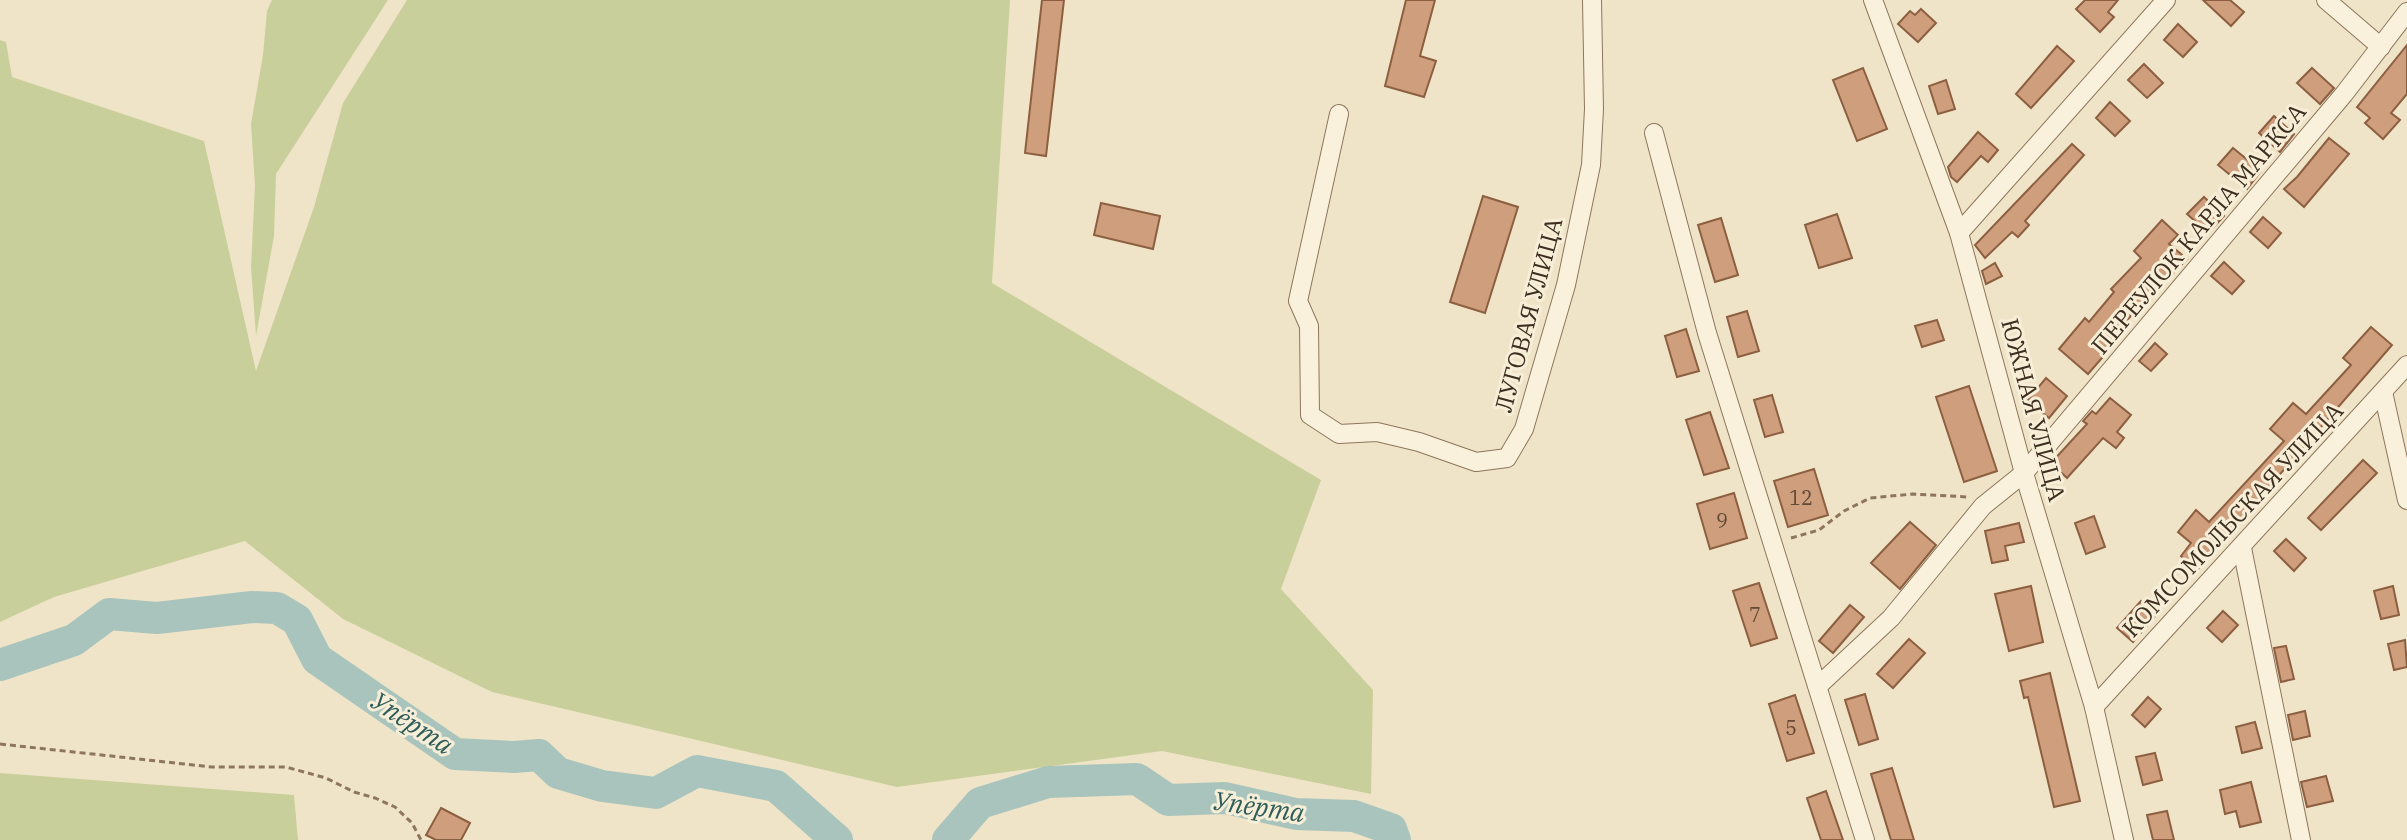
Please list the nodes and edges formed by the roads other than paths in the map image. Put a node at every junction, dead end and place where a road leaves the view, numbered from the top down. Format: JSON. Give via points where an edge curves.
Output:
{"nodes":[{"id":1,"x":1592,"y":0,"type":"edge"},
{"id":2,"x":1873,"y":0,"type":"edge"},
{"id":3,"x":2166,"y":0,"type":"edge"},
{"id":4,"x":2326,"y":0,"type":"edge"},
{"id":5,"x":2407,"y":12,"type":"edge"},
{"id":6,"x":2381,"y":47,"type":"junction"},
{"id":7,"x":1339,"y":114,"type":"dead end"},
{"id":8,"x":1654,"y":133,"type":"dead end"},
{"id":9,"x":1959,"y":233,"type":"junction"},
{"id":10,"x":2407,"y":365,"type":"edge"},
{"id":11,"x":2383,"y":392,"type":"junction"},
{"id":12,"x":2024,"y":473,"type":"junction"},
{"id":13,"x":2407,"y":500,"type":"edge"},
{"id":14,"x":2242,"y":548,"type":"junction"},
{"id":15,"x":1818,"y":686,"type":"junction"},
{"id":16,"x":2094,"y":707,"type":"junction"},
{"id":17,"x":1865,"y":840,"type":"edge"},
{"id":18,"x":2124,"y":840,"type":"edge"},
{"id":19,"x":2301,"y":840,"type":"edge"}],
"edges":[{"from":1,"to":7,"type":"street","name":"ЛУГОВАЯ УЛИЦА","via":[[1591,165],[1566,285],[1524,429],[1507,458],[1476,462],[1377,432],[1339,434],[1310,415],[1309,326],[1298,301]]},
{"from":2,"to":9,"type":"street","name":"ЮЖНАЯ УЛИЦА"},
{"from":3,"to":9,"type":"street"},
{"from":4,"to":6,"type":"street"},
{"from":5,"to":6,"type":"street","name":"ПЕРЕУЛОК КАРЛА МАРКСА"},
{"from":6,"to":12,"type":"street","name":"ПЕРЕУЛОК КАРЛА МАРКСА"},
{"from":8,"to":15,"type":"street","via":[[1707,333]]},
{"from":9,"to":12,"type":"street","name":"ЮЖНАЯ УЛИЦА"},
{"from":10,"to":11,"type":"street","name":"КОМСОМОЛЬСКАЯ УЛИЦА"},
{"from":11,"to":13,"type":"street"},
{"from":11,"to":14,"type":"street","name":"КОМСОМОЛЬСКАЯ УЛИЦА"},
{"from":12,"to":15,"type":"street","name":"ПЕРЕУЛОК КАРЛА МАРКСА","via":[[1983,506],[1891,618]]},
{"from":12,"to":16,"type":"street","name":"ЮЖНАЯ УЛИЦА"},
{"from":14,"to":16,"type":"street","name":"КОМСОМОЛЬСКАЯ УЛИЦА"},
{"from":14,"to":19,"type":"street"},
{"from":15,"to":17,"type":"street"},
{"from":16,"to":18,"type":"street","name":"ЮЖНАЯ УЛИЦА"}]}
